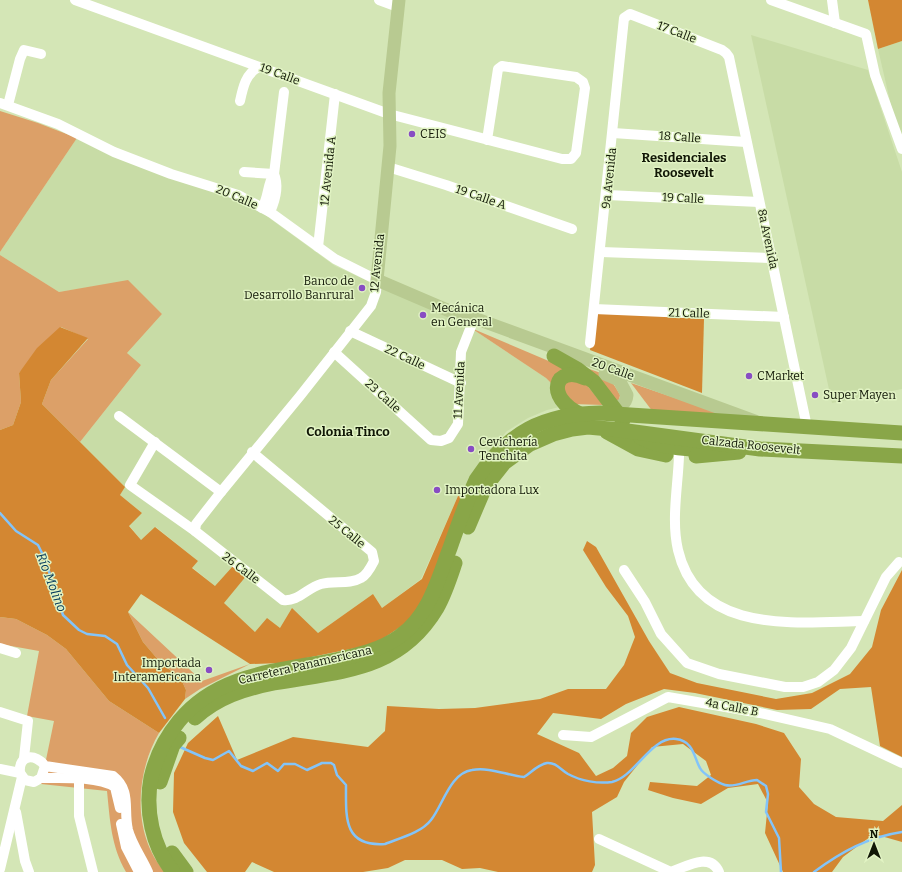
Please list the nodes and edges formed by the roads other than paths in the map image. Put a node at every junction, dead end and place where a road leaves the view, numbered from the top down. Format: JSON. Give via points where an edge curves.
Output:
{"nodes":[{"id":1,"x":75,"y":0,"type":"edge"},
{"id":2,"x":379,"y":0,"type":"edge"},
{"id":3,"x":832,"y":0,"type":"edge"},
{"id":4,"x":776,"y":1,"type":"edge"},
{"id":5,"x":398,"y":4,"type":"edge"},
{"id":6,"x":626,"y":14,"type":"joint"},
{"id":7,"x":835,"y":23,"type":"junction"},
{"id":8,"x":726,"y":53,"type":"joint"},
{"id":9,"x":41,"y":54,"type":"dead end"},
{"id":10,"x":259,"y":67,"type":"junction"},
{"id":11,"x":284,"y":92,"type":"dead end"},
{"id":12,"x":335,"y":94,"type":"junction"},
{"id":13,"x":240,"y":101,"type":"dead end"},
{"id":14,"x":4,"y":104,"type":"edge"},
{"id":15,"x":389,"y":114,"type":"junction"},
{"id":16,"x":614,"y":133,"type":"junction"},
{"id":17,"x":487,"y":140,"type":"junction"},
{"id":18,"x":746,"y":142,"type":"junction"},
{"id":19,"x":902,"y":149,"type":"edge"},
{"id":20,"x":388,"y":167,"type":"junction"},
{"id":21,"x":244,"y":172,"type":"dead end"},
{"id":22,"x":274,"y":174,"type":"junction"},
{"id":23,"x":607,"y":195,"type":"junction"},
{"id":24,"x":759,"y":202,"type":"junction"},
{"id":25,"x":266,"y":210,"type":"junction"},
{"id":26,"x":572,"y":229,"type":"dead end"},
{"id":27,"x":318,"y":247,"type":"junction"},
{"id":28,"x":601,"y":252,"type":"junction"},
{"id":29,"x":772,"y":258,"type":"junction"},
{"id":30,"x":377,"y":280,"type":"junction"},
{"id":31,"x":594,"y":309,"type":"junction"},
{"id":32,"x":461,"y":316,"type":"junction"},
{"id":33,"x":784,"y":317,"type":"junction"},
{"id":34,"x":472,"y":324,"type":"junction"},
{"id":35,"x":350,"y":330,"type":"junction"},
{"id":36,"x":590,"y":343,"type":"dead end"},
{"id":37,"x":334,"y":352,"type":"junction"},
{"id":38,"x":554,"y":356,"type":"junction"},
{"id":39,"x":461,"y":383,"type":"junction"},
{"id":40,"x":595,"y":383,"type":"junction"},
{"id":41,"x":600,"y":413,"type":"junction"},
{"id":42,"x":580,"y":414,"type":"junction"},
{"id":43,"x":119,"y":416,"type":"dead end"},
{"id":44,"x":764,"y":424,"type":"junction"},
{"id":45,"x":807,"y":427,"type":"junction"},
{"id":46,"x":601,"y":429,"type":"junction"},
{"id":47,"x":902,"y":433,"type":"edge"},
{"id":48,"x":431,"y":440,"type":"joint"},
{"id":49,"x":155,"y":442,"type":"junction"},
{"id":50,"x":760,"y":448,"type":"junction"},
{"id":51,"x":252,"y":452,"type":"junction"},
{"id":52,"x":739,"y":452,"type":"junction"},
{"id":53,"x":679,"y":456,"type":"junction"},
{"id":54,"x":902,"y":456,"type":"edge"},
{"id":55,"x":221,"y":492,"type":"junction"},
{"id":56,"x":197,"y":533,"type":"junction"},
{"id":57,"x":899,"y":562,"type":"dead end"},
{"id":58,"x":624,"y":570,"type":"dead end"},
{"id":59,"x":283,"y":600,"type":"joint"},
{"id":60,"x":864,"y":621,"type":"junction"},
{"id":61,"x":0,"y":648,"type":"edge"},
{"id":62,"x":16,"y":653,"type":"dead end"},
{"id":63,"x":0,"y":712,"type":"edge"},
{"id":64,"x":563,"y":735,"type":"dead end"},
{"id":65,"x":24,"y":758,"type":"junction"},
{"id":66,"x":902,"y":763,"type":"edge"},
{"id":67,"x":45,"y":766,"type":"junction"},
{"id":68,"x":0,"y":769,"type":"edge"},
{"id":69,"x":79,"y":774,"type":"junction"},
{"id":70,"x":21,"y":775,"type":"junction"},
{"id":71,"x":41,"y":778,"type":"junction"},
{"id":72,"x":15,"y":808,"type":"junction"},
{"id":73,"x":599,"y":839,"type":"dead end"},
{"id":74,"x":0,"y":869,"type":"edge"},
{"id":75,"x":171,"y":870,"type":"edge"},
{"id":76,"x":29,"y":872,"type":"edge"},
{"id":77,"x":92,"y":872,"type":"edge"},
{"id":78,"x":139,"y":872,"type":"edge"},
{"id":79,"x":148,"y":872,"type":"edge"},
{"id":80,"x":186,"y":872,"type":"edge"},
{"id":81,"x":720,"y":872,"type":"edge"}],
"edges":[{"from":1,"to":10,"type":"street","name":"19 Calle"},
{"from":2,"to":5,"type":"street"},
{"from":3,"to":7,"type":"street"},
{"from":4,"to":7,"type":"street"},
{"from":5,"to":15,"type":"main road","name":"12 Avenida"},
{"from":6,"to":8,"type":"street","name":"17 Calle"},
{"from":6,"to":16,"type":"street","name":"9a Avenida"},
{"from":7,"to":19,"type":"street","via":[[866,34],[875,76]]},
{"from":8,"to":18,"type":"street","name":"8a Avenida"},
{"from":9,"to":14,"type":"street","via":[[24,50]]},
{"from":10,"to":12,"type":"street","name":"19 Calle"},
{"from":10,"to":13,"type":"street","via":[[246,80]]},
{"from":11,"to":22,"type":"street"},
{"from":12,"to":15,"type":"street","name":"19 Calle"},
{"from":12,"to":27,"type":"street","name":"12 Avenida A"},
{"from":14,"to":25,"type":"street","name":"20 Calle","via":[[58,124],[114,152],[171,174],[238,195]]},
{"from":15,"to":17,"type":"street","name":"19 Calle"},
{"from":15,"to":20,"type":"main road","name":"12 Avenida"},
{"from":16,"to":18,"type":"street","name":"18 Calle"},
{"from":16,"to":23,"type":"street","name":"9a Avenida"},
{"from":17,"to":17,"type":"street","name":"19 Calle","via":[[571,159],[576,153],[585,88],[583,82],[576,77],[502,66],[498,69]]},
{"from":18,"to":24,"type":"street","name":"8a Avenida"},
{"from":20,"to":26,"type":"street","name":"19 Calle A"},
{"from":20,"to":30,"type":"main road","name":"12 Avenida","via":[[378,249]]},
{"from":21,"to":22,"type":"street"},
{"from":22,"to":25,"type":"street","via":[[276,194]]},
{"from":23,"to":24,"type":"street","name":"19 Calle"},
{"from":23,"to":28,"type":"street","name":"9a Avenida"},
{"from":24,"to":29,"type":"street","name":"8a Avenida"},
{"from":25,"to":27,"type":"street","name":"20 Calle"},
{"from":27,"to":30,"type":"street","name":"20 Calle","via":[[335,259]]},
{"from":28,"to":29,"type":"street"},
{"from":28,"to":31,"type":"street","name":"9a Avenida"},
{"from":29,"to":33,"type":"street","name":"8a Avenida"},
{"from":30,"to":32,"type":"main road","name":"20 Calle"},
{"from":30,"to":35,"type":"street","name":"12 Avenida","via":[[371,306]]},
{"from":31,"to":33,"type":"street","name":"21 Calle"},
{"from":31,"to":36,"type":"street","name":"9a Avenida"},
{"from":32,"to":34,"type":"main road","name":"20 Calle"},
{"from":32,"to":44,"type":"main road","name":"20 Calle","via":[[474,318]]},
{"from":33,"to":45,"type":"street","name":"8a Avenida"},
{"from":34,"to":38,"type":"main road","name":"20 Calle"},
{"from":34,"to":39,"type":"street","name":"11 Avenida","via":[[461,352]]},
{"from":35,"to":37,"type":"street","name":"12 Avenida"},
{"from":35,"to":39,"type":"street","name":"22 Calle"},
{"from":37,"to":48,"type":"street","name":"23 Calle"},
{"from":37,"to":51,"type":"street","name":"12 Avenida"},
{"from":38,"to":40,"type":"highway"},
{"from":38,"to":41,"type":"main road","name":"20 Calle","via":[[620,380],[627,395],[625,404]]},
{"from":39,"to":48,"type":"street","name":"11 Avenida","via":[[458,424],[449,438],[441,441]]},
{"from":40,"to":42,"type":"highway","via":[[574,374],[566,375],[558,383],[558,394],[562,402]]},
{"from":40,"to":52,"type":"highway","via":[[629,428],[648,441],[665,447]]},
{"from":41,"to":42,"type":"highway","name":"Carretera Panamericana"},
{"from":41,"to":44,"type":"highway","name":"Calzada Roosevelt"},
{"from":42,"to":75,"type":"highway","name":"Carretera Panamericana","via":[[564,415],[521,432],[486,465],[467,501],[434,592],[419,618],[401,636],[370,652],[235,681],[209,693],[188,710],[164,742],[152,772],[148,800],[152,830],[160,852]]},
{"from":43,"to":49,"type":"street"},
{"from":44,"to":45,"type":"highway","name":"Calzada Roosevelt"},
{"from":45,"to":47,"type":"highway","name":"Calzada Roosevelt"},
{"from":46,"to":50,"type":"highway","name":"Calzada Roosevelt","via":[[677,436]]},
{"from":46,"to":53,"type":"highway","via":[[639,450]]},
{"from":46,"to":80,"type":"highway","name":"Carretera Panamericana","via":[[586,427],[553,434],[530,444],[504,463],[480,497],[438,607],[408,644],[377,662],[236,692],[205,708],[193,719],[173,745],[158,788],[158,805],[164,836]]},
{"from":49,"to":55,"type":"street"},
{"from":49,"to":56,"type":"street","name":"26 Calle","via":[[130,485]]},
{"from":50,"to":52,"type":"highway"},
{"from":50,"to":54,"type":"highway","name":"Calzada Roosevelt"},
{"from":51,"to":55,"type":"street","name":"12 Avenida"},
{"from":51,"to":59,"type":"street","name":"25 Calle","via":[[372,552],[374,558],[371,567],[362,578],[321,584],[310,588],[296,600]]},
{"from":52,"to":53,"type":"highway","via":[[700,457]]},
{"from":53,"to":60,"type":"street","via":[[675,515],[678,549],[696,589],[729,612],[751,618],[787,622]]},
{"from":55,"to":56,"type":"street","name":"12 Avenida","via":[[196,524]]},
{"from":56,"to":59,"type":"street","name":"26 Calle"},
{"from":57,"to":60,"type":"street","via":[[886,577]]},
{"from":58,"to":60,"type":"street","via":[[645,602],[661,634],[683,659],[691,665],[719,674],[785,687],[803,687],[818,682],[834,670],[851,648]]},
{"from":61,"to":62,"type":"street"},
{"from":63,"to":65,"type":"street","via":[[28,721]]},
{"from":64,"to":66,"type":"street","name":"4a Calle B","via":[[592,736],[668,696],[760,712],[830,729]]},
{"from":65,"to":67,"type":"street","via":[[39,759]]},
{"from":65,"to":70,"type":"street","via":[[19,768]]},
{"from":67,"to":69,"type":"street"},
{"from":67,"to":71,"type":"street"},
{"from":68,"to":70,"type":"street"},
{"from":69,"to":71,"type":"street"},
{"from":69,"to":77,"type":"street","via":[[78,816]]},
{"from":69,"to":78,"type":"street","via":[[115,787],[126,847]]},
{"from":69,"to":79,"type":"street","via":[[113,776],[120,782],[124,789],[128,829]]},
{"from":70,"to":71,"type":"street","via":[[29,782]]},
{"from":70,"to":72,"type":"street"},
{"from":72,"to":74,"type":"street"},
{"from":72,"to":76,"type":"street"},
{"from":73,"to":81,"type":"street","via":[[671,872],[706,860],[713,863]]}]}
